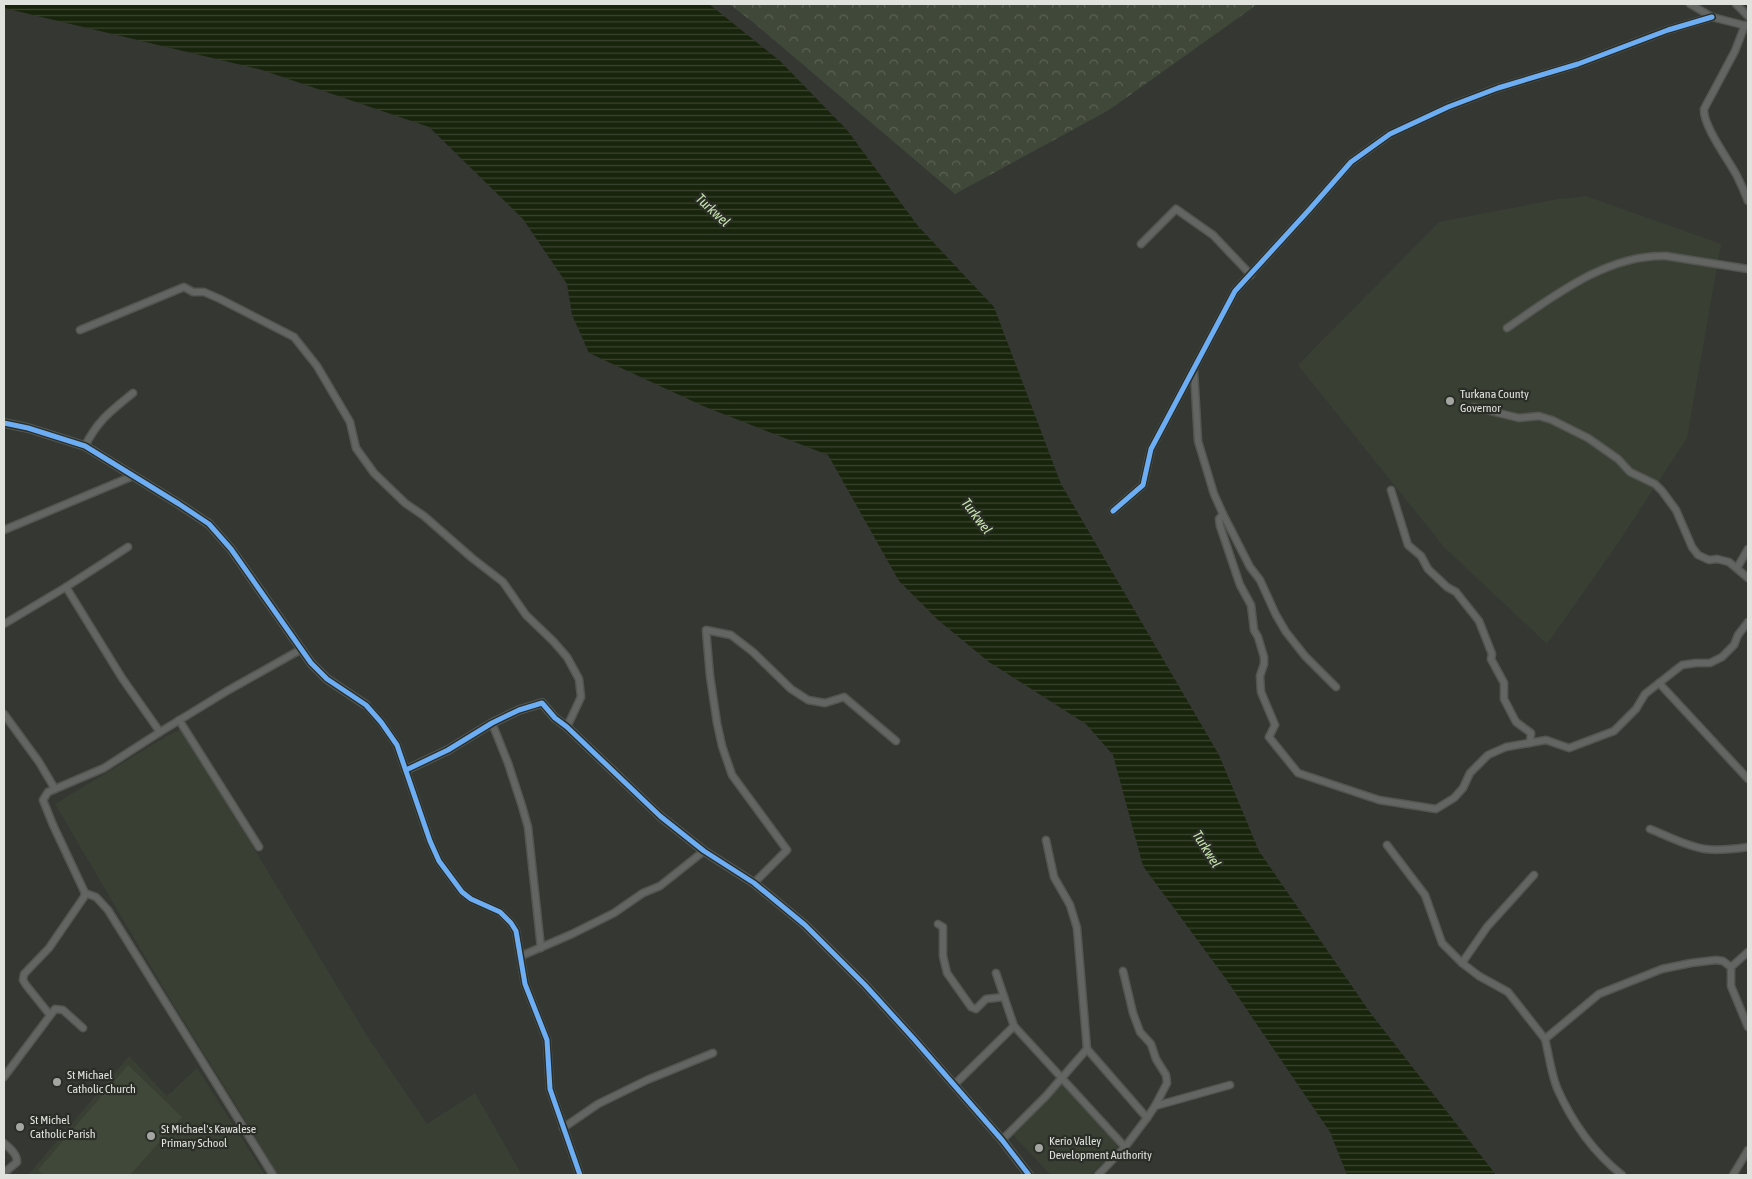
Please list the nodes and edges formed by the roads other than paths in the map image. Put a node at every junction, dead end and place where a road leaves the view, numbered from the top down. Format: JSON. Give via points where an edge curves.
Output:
{"nodes":[{"id":1,"x":1690,"y":4,"type":"edge"},
{"id":2,"x":1736,"y":4,"type":"edge"},
{"id":3,"x":1748,"y":16,"type":"edge"},
{"id":4,"x":1712,"y":17,"type":"junction"},
{"id":5,"x":1747,"y":26,"type":"edge"},
{"id":6,"x":1748,"y":201,"type":"edge"},
{"id":7,"x":1141,"y":244,"type":"dead end"},
{"id":8,"x":1748,"y":269,"type":"edge"},
{"id":9,"x":1251,"y":275,"type":"junction"},
{"id":10,"x":1507,"y":328,"type":"dead end"},
{"id":11,"x":80,"y":330,"type":"dead end"},
{"id":12,"x":1194,"y":370,"type":"junction"},
{"id":13,"x":133,"y":393,"type":"dead end"},
{"id":14,"x":1474,"y":407,"type":"dead end"},
{"id":15,"x":4,"y":423,"type":"edge"},
{"id":16,"x":85,"y":446,"type":"junction"},
{"id":17,"x":133,"y":476,"type":"junction"},
{"id":18,"x":1391,"y":490,"type":"dead end"},
{"id":19,"x":1113,"y":511,"type":"dead end"},
{"id":20,"x":1223,"y":514,"type":"junction"},
{"id":21,"x":4,"y":530,"type":"edge"},
{"id":22,"x":128,"y":546,"type":"dead end"},
{"id":23,"x":1748,"y":549,"type":"edge"},
{"id":24,"x":1737,"y":568,"type":"junction"},
{"id":25,"x":1748,"y":578,"type":"edge"},
{"id":26,"x":66,"y":587,"type":"junction"},
{"id":27,"x":1748,"y":622,"type":"edge"},
{"id":28,"x":4,"y":624,"type":"edge"},
{"id":29,"x":300,"y":650,"type":"junction"},
{"id":30,"x":1658,"y":683,"type":"junction"},
{"id":31,"x":1336,"y":686,"type":"dead end"},
{"id":32,"x":366,"y":705,"type":"joint"},
{"id":33,"x":4,"y":714,"type":"edge"},
{"id":34,"x":178,"y":720,"type":"junction"},
{"id":35,"x":492,"y":723,"type":"junction"},
{"id":36,"x":567,"y":727,"type":"junction"},
{"id":37,"x":160,"y":732,"type":"junction"},
{"id":38,"x":896,"y":741,"type":"dead end"},
{"id":39,"x":1530,"y":743,"type":"junction"},
{"id":40,"x":406,"y":770,"type":"junction"},
{"id":41,"x":1748,"y":779,"type":"edge"},
{"id":42,"x":55,"y":789,"type":"junction"},
{"id":43,"x":1650,"y":829,"type":"dead end"},
{"id":44,"x":1046,"y":840,"type":"dead end"},
{"id":45,"x":1387,"y":845,"type":"dead end"},
{"id":46,"x":259,"y":847,"type":"dead end"},
{"id":47,"x":1748,"y":847,"type":"edge"},
{"id":48,"x":704,"y":851,"type":"junction"},
{"id":49,"x":1534,"y":875,"type":"dead end"},
{"id":50,"x":754,"y":883,"type":"junction"},
{"id":51,"x":85,"y":893,"type":"junction"},
{"id":52,"x":938,"y":924,"type":"dead end"},
{"id":53,"x":541,"y":948,"type":"junction"},
{"id":54,"x":1748,"y":952,"type":"edge"},
{"id":55,"x":521,"y":956,"type":"junction"},
{"id":56,"x":1462,"y":963,"type":"junction"},
{"id":57,"x":1731,"y":967,"type":"junction"},
{"id":58,"x":1123,"y":971,"type":"dead end"},
{"id":59,"x":996,"y":973,"type":"dead end"},
{"id":60,"x":1004,"y":997,"type":"junction"},
{"id":61,"x":50,"y":1016,"type":"junction"},
{"id":62,"x":1014,"y":1026,"type":"junction"},
{"id":63,"x":1748,"y":1027,"type":"edge"},
{"id":64,"x":83,"y":1028,"type":"dead end"},
{"id":65,"x":1545,"y":1039,"type":"junction"},
{"id":66,"x":1087,"y":1049,"type":"junction"},
{"id":67,"x":713,"y":1053,"type":"dead end"},
{"id":68,"x":4,"y":1077,"type":"edge"},
{"id":69,"x":1062,"y":1077,"type":"junction"},
{"id":70,"x":954,"y":1085,"type":"junction"},
{"id":71,"x":1230,"y":1085,"type":"dead end"},
{"id":72,"x":1155,"y":1106,"type":"junction"},
{"id":73,"x":1148,"y":1118,"type":"junction"},
{"id":74,"x":563,"y":1128,"type":"junction"},
{"id":75,"x":1002,"y":1140,"type":"junction"},
{"id":76,"x":4,"y":1143,"type":"edge"},
{"id":77,"x":1124,"y":1147,"type":"junction"},
{"id":78,"x":1748,"y":1150,"type":"edge"},
{"id":79,"x":4,"y":1173,"type":"edge"},
{"id":80,"x":273,"y":1175,"type":"edge"},
{"id":81,"x":580,"y":1175,"type":"edge"},
{"id":82,"x":1029,"y":1175,"type":"edge"},
{"id":83,"x":1098,"y":1175,"type":"edge"},
{"id":84,"x":1622,"y":1175,"type":"edge"},
{"id":85,"x":1733,"y":1175,"type":"edge"}],
"edges":[{"from":1,"to":4,"type":"street"},
{"from":2,"to":3,"type":"street"},
{"from":4,"to":5,"type":"street"},
{"from":4,"to":9,"type":"street","via":[[1498,88],[1390,134],[1351,162]]},
{"from":5,"to":6,"type":"street","via":[[1704,109],[1704,115]]},
{"from":7,"to":9,"type":"street","via":[[1176,209],[1213,235]]},
{"from":8,"to":10,"type":"street","via":[[1666,256],[1639,258],[1578,282]]},
{"from":9,"to":12,"type":"street","via":[[1234,290]]},
{"from":11,"to":36,"type":"street","via":[[184,287],[220,299],[294,338],[317,366],[350,422],[356,448],[374,472],[405,503],[503,582],[526,615],[567,658],[579,679],[581,697]]},
{"from":12,"to":19,"type":"street","via":[[1151,449],[1142,485]]},
{"from":12,"to":20,"type":"street","via":[[1198,441]]},
{"from":13,"to":16,"type":"street","via":[[103,417]]},
{"from":14,"to":24,"type":"street","via":[[1519,418],[1539,416],[1588,438],[1618,459],[1630,472],[1662,491],[1676,510],[1698,555],[1709,560],[1724,560]]},
{"from":15,"to":16,"type":"street"},
{"from":16,"to":17,"type":"street"},
{"from":17,"to":21,"type":"street"},
{"from":17,"to":29,"type":"street","via":[[209,524],[242,565]]},
{"from":18,"to":39,"type":"street","via":[[1408,545],[1421,556],[1428,569],[1456,592],[1479,621],[1491,659],[1504,683],[1504,699],[1516,722],[1531,733]]},
{"from":20,"to":31,"type":"street","via":[[1286,632]]},
{"from":20,"to":39,"type":"street","via":[[1219,518],[1220,526],[1240,585],[1251,605],[1254,630],[1264,657],[1261,692],[1275,725],[1269,736],[1298,773],[1379,800],[1436,808],[1464,788],[1470,773],[1488,755],[1506,747]]},
{"from":22,"to":26,"type":"street"},
{"from":23,"to":24,"type":"street"},
{"from":24,"to":25,"type":"street"},
{"from":26,"to":28,"type":"street"},
{"from":26,"to":37,"type":"street","via":[[122,678]]},
{"from":27,"to":30,"type":"street","via":[[1738,634],[1734,646],[1718,661],[1682,664]]},
{"from":29,"to":32,"type":"street","via":[[327,679]]},
{"from":29,"to":34,"type":"street"},
{"from":30,"to":39,"type":"street","via":[[1614,731],[1569,748],[1546,740]]},
{"from":30,"to":41,"type":"street"},
{"from":32,"to":40,"type":"street","via":[[397,745]]},
{"from":33,"to":42,"type":"street"},
{"from":34,"to":37,"type":"street"},
{"from":34,"to":46,"type":"street"},
{"from":35,"to":36,"type":"street","via":[[542,702]]},
{"from":35,"to":40,"type":"street","via":[[448,750]]},
{"from":35,"to":53,"type":"street","via":[[528,827]]},
{"from":36,"to":48,"type":"street","via":[[660,816]]},
{"from":37,"to":42,"type":"street","via":[[104,768]]},
{"from":38,"to":50,"type":"street","via":[[844,697],[825,703],[808,700],[791,689],[731,635],[706,630],[717,723],[732,775],[788,850]]},
{"from":40,"to":55,"type":"street","via":[[439,860],[462,892],[500,912],[511,923],[518,937]]},
{"from":42,"to":51,"type":"street","via":[[48,792],[43,800],[45,808]]},
{"from":43,"to":47,"type":"street","via":[[1705,849]]},
{"from":44,"to":66,"type":"street","via":[[1054,877],[1070,905],[1077,928]]},
{"from":45,"to":56,"type":"street","via":[[1425,895],[1442,943]]},
{"from":48,"to":50,"type":"street"},
{"from":48,"to":53,"type":"street","via":[[660,886],[597,922]]},
{"from":49,"to":56,"type":"street","via":[[1487,928]]},
{"from":50,"to":70,"type":"street","via":[[811,931]]},
{"from":51,"to":61,"type":"street","via":[[49,948],[24,974],[26,985]]},
{"from":51,"to":80,"type":"street","via":[[96,897],[108,910]]},
{"from":52,"to":60,"type":"street","via":[[943,927],[943,956],[947,973],[971,1007],[976,1009],[986,999]]},
{"from":53,"to":55,"type":"street"},
{"from":54,"to":57,"type":"street"},
{"from":55,"to":74,"type":"street","via":[[525,984],[547,1040],[550,1089]]},
{"from":56,"to":65,"type":"street","via":[[1508,992]]},
{"from":57,"to":63,"type":"street","via":[[1731,986]]},
{"from":57,"to":65,"type":"street","via":[[1716,960],[1662,969],[1599,994]]},
{"from":58,"to":72,"type":"street","via":[[1140,1032],[1151,1044],[1168,1083]]},
{"from":59,"to":60,"type":"street"},
{"from":60,"to":62,"type":"street"},
{"from":61,"to":64,"type":"street","via":[[55,1009],[61,1009]]},
{"from":61,"to":68,"type":"street"},
{"from":62,"to":69,"type":"street"},
{"from":62,"to":70,"type":"street"},
{"from":65,"to":84,"type":"street","via":[[1557,1087],[1579,1130]]},
{"from":66,"to":69,"type":"street"},
{"from":66,"to":73,"type":"street"},
{"from":67,"to":74,"type":"street","via":[[598,1104]]},
{"from":69,"to":75,"type":"street"},
{"from":69,"to":77,"type":"street"},
{"from":70,"to":75,"type":"street"},
{"from":71,"to":72,"type":"street"},
{"from":72,"to":73,"type":"street"},
{"from":73,"to":77,"type":"street"},
{"from":74,"to":81,"type":"street"},
{"from":75,"to":82,"type":"street"},
{"from":76,"to":79,"type":"street","via":[[15,1154],[17,1162]]},
{"from":77,"to":83,"type":"street"},
{"from":78,"to":85,"type":"street"}]}
